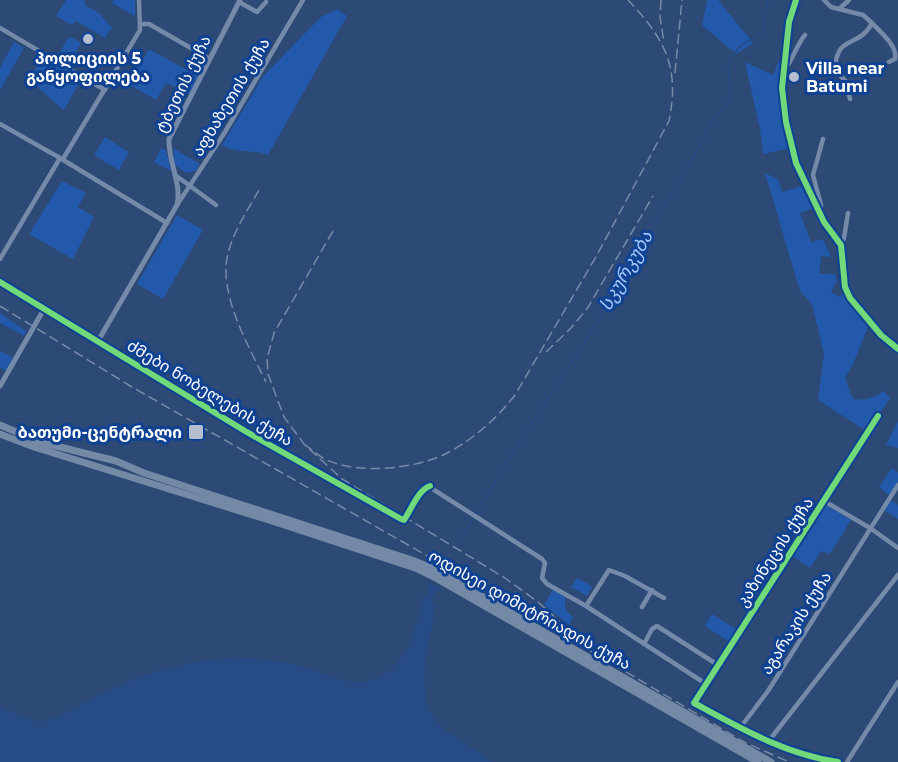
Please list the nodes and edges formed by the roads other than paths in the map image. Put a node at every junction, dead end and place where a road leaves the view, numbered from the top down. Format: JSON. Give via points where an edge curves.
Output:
{"nodes":[{"id":1,"x":139,"y":0,"type":"edge"},
{"id":2,"x":303,"y":0,"type":"edge"},
{"id":3,"x":796,"y":0,"type":"edge"},
{"id":4,"x":824,"y":0,"type":"edge"},
{"id":5,"x":849,"y":0,"type":"edge"},
{"id":6,"x":240,"y":1,"type":"edge"},
{"id":7,"x":266,"y":2,"type":"dead end"},
{"id":8,"x":839,"y":9,"type":"junction"},
{"id":9,"x":872,"y":23,"type":"junction"},
{"id":10,"x":141,"y":24,"type":"junction"},
{"id":11,"x":0,"y":28,"type":"edge"},
{"id":12,"x":805,"y":36,"type":"dead end"},
{"id":13,"x":210,"y":59,"type":"junction"},
{"id":14,"x":889,"y":62,"type":"dead end"},
{"id":15,"x":783,"y":72,"type":"junction"},
{"id":16,"x":105,"y":90,"type":"junction"},
{"id":17,"x":850,"y":99,"type":"dead end"},
{"id":18,"x":0,"y":124,"type":"edge"},
{"id":19,"x":823,"y":138,"type":"dead end"},
{"id":20,"x":62,"y":158,"type":"junction"},
{"id":21,"x":175,"y":175,"type":"junction"},
{"id":22,"x":190,"y":186,"type":"junction"},
{"id":23,"x":177,"y":205,"type":"junction"},
{"id":24,"x":216,"y":205,"type":"dead end"},
{"id":25,"x":848,"y":213,"type":"dead end"},
{"id":26,"x":820,"y":214,"type":"junction"},
{"id":27,"x":167,"y":223,"type":"junction"},
{"id":28,"x":840,"y":245,"type":"junction"},
{"id":29,"x":1,"y":256,"type":"edge"},
{"id":30,"x":0,"y":282,"type":"edge"},
{"id":31,"x":44,"y":309,"type":"junction"},
{"id":32,"x":98,"y":341,"type":"junction"},
{"id":33,"x":898,"y":349,"type":"edge"},
{"id":34,"x":0,"y":386,"type":"edge"},
{"id":35,"x":878,"y":416,"type":"dead end"},
{"id":36,"x":0,"y":425,"type":"edge"},
{"id":37,"x":0,"y":434,"type":"edge"},
{"id":38,"x":111,"y":460,"type":"junction"},
{"id":39,"x":126,"y":465,"type":"junction"},
{"id":40,"x":106,"y":469,"type":"junction"},
{"id":41,"x":121,"y":473,"type":"junction"},
{"id":42,"x":898,"y":485,"type":"edge"},
{"id":43,"x":824,"y":501,"type":"junction"},
{"id":44,"x":870,"y":528,"type":"junction"},
{"id":45,"x":898,"y":548,"type":"edge"},
{"id":46,"x":898,"y":575,"type":"edge"},
{"id":47,"x":652,"y":590,"type":"junction"},
{"id":48,"x":664,"y":598,"type":"dead end"},
{"id":49,"x":586,"y":606,"type":"junction"},
{"id":50,"x":642,"y":607,"type":"dead end"},
{"id":51,"x":644,"y":644,"type":"junction"},
{"id":52,"x":718,"y":665,"type":"junction"},
{"id":53,"x":706,"y":684,"type":"junction"},
{"id":54,"x":897,"y":685,"type":"edge"},
{"id":55,"x":740,"y":728,"type":"junction"},
{"id":56,"x":768,"y":742,"type":"junction"},
{"id":57,"x":758,"y":762,"type":"edge"},
{"id":58,"x":771,"y":762,"type":"edge"},
{"id":59,"x":838,"y":762,"type":"edge"},
{"id":60,"x":848,"y":762,"type":"edge"}],
"edges":[{"from":1,"to":10,"type":"street"},
{"from":2,"to":22,"type":"street","name":"აფხაზეთის ქუჩა"},
{"from":3,"to":15,"type":"street"},
{"from":4,"to":8,"type":"street"},
{"from":5,"to":8,"type":"street"},
{"from":6,"to":7,"type":"street","via":[[257,12]]},
{"from":6,"to":13,"type":"street","name":"ტბეთის ქუჩა"},
{"from":8,"to":9,"type":"street","via":[[863,15]]},
{"from":9,"to":14,"type":"street","via":[[895,48],[895,59]]},
{"from":9,"to":17,"type":"street","via":[[864,35],[840,47],[836,56],[835,69],[846,82]]},
{"from":10,"to":13,"type":"street","via":[[149,24]]},
{"from":10,"to":16,"type":"street"},
{"from":11,"to":16,"type":"street"},
{"from":12,"to":15,"type":"street"},
{"from":13,"to":21,"type":"street","name":"ტბეთის ქუჩა","via":[[169,139]]},
{"from":15,"to":26,"type":"street","via":[[783,105],[791,148]]},
{"from":16,"to":20,"type":"street"},
{"from":18,"to":20,"type":"street"},
{"from":19,"to":26,"type":"street","via":[[813,175]]},
{"from":20,"to":27,"type":"street"},
{"from":20,"to":29,"type":"street"},
{"from":21,"to":22,"type":"street"},
{"from":21,"to":23,"type":"street","name":"ტბეთის ქუჩა"},
{"from":22,"to":23,"type":"street","name":"აფხაზეთის ქუჩა"},
{"from":22,"to":24,"type":"street"},
{"from":23,"to":27,"type":"street"},
{"from":25,"to":28,"type":"street"},
{"from":26,"to":28,"type":"street"},
{"from":27,"to":32,"type":"street"},
{"from":28,"to":33,"type":"street","via":[[850,298]]},
{"from":30,"to":31,"type":"street","name":"ძმები ნობელების ქუჩა"},
{"from":31,"to":32,"type":"street","name":"ძმები ნობელების ქუჩა"},
{"from":31,"to":34,"type":"street"},
{"from":32,"to":49,"type":"street","name":"ძმები ნობელების ქუჩა","via":[[286,455],[401,519],[404,520],[421,488],[430,486],[542,559],[542,578],[547,584]]},
{"from":35,"to":43,"type":"street","name":"კაზინეცის ქუჩა"},
{"from":36,"to":38,"type":"main road","via":[[40,442]]},
{"from":37,"to":40,"type":"main road"},
{"from":38,"to":39,"type":"main road","name":"ოდისეი დიმიტრიადის ქუჩა"},
{"from":38,"to":40,"type":"main road"},
{"from":39,"to":41,"type":"main road"},
{"from":39,"to":58,"type":"main road","name":"ოდისეი დიმიტრიადის ქუჩა","via":[[434,569]]},
{"from":40,"to":41,"type":"main road","name":"ოდისეი დიმიტრიადის ქუჩა"},
{"from":41,"to":57,"type":"main road","name":"ოდისეი დიმიტრიადის ქუჩა","via":[[434,577]]},
{"from":42,"to":44,"type":"street","name":"აგარაკის ქუჩა"},
{"from":43,"to":44,"type":"street"},
{"from":43,"to":52,"type":"street","name":"კაზინეცის ქუჩა"},
{"from":44,"to":45,"type":"street"},
{"from":44,"to":55,"type":"street","name":"აგარაკის ქუჩა","via":[[768,691]]},
{"from":46,"to":56,"type":"street"},
{"from":47,"to":48,"type":"street"},
{"from":47,"to":49,"type":"street","via":[[609,570]]},
{"from":47,"to":50,"type":"street"},
{"from":49,"to":51,"type":"street","name":"ძმები ნობელების ქუჩა"},
{"from":51,"to":52,"type":"street","via":[[657,626]]},
{"from":51,"to":53,"type":"street","name":"ძმები ნობელების ქუჩა"},
{"from":52,"to":53,"type":"street","name":"კაზინეცის ქუჩა"},
{"from":53,"to":55,"type":"street","name":"კაზინეცის ქუჩა","via":[[693,703]]},
{"from":54,"to":60,"type":"street"},
{"from":55,"to":56,"type":"street"},
{"from":56,"to":59,"type":"street"}]}
